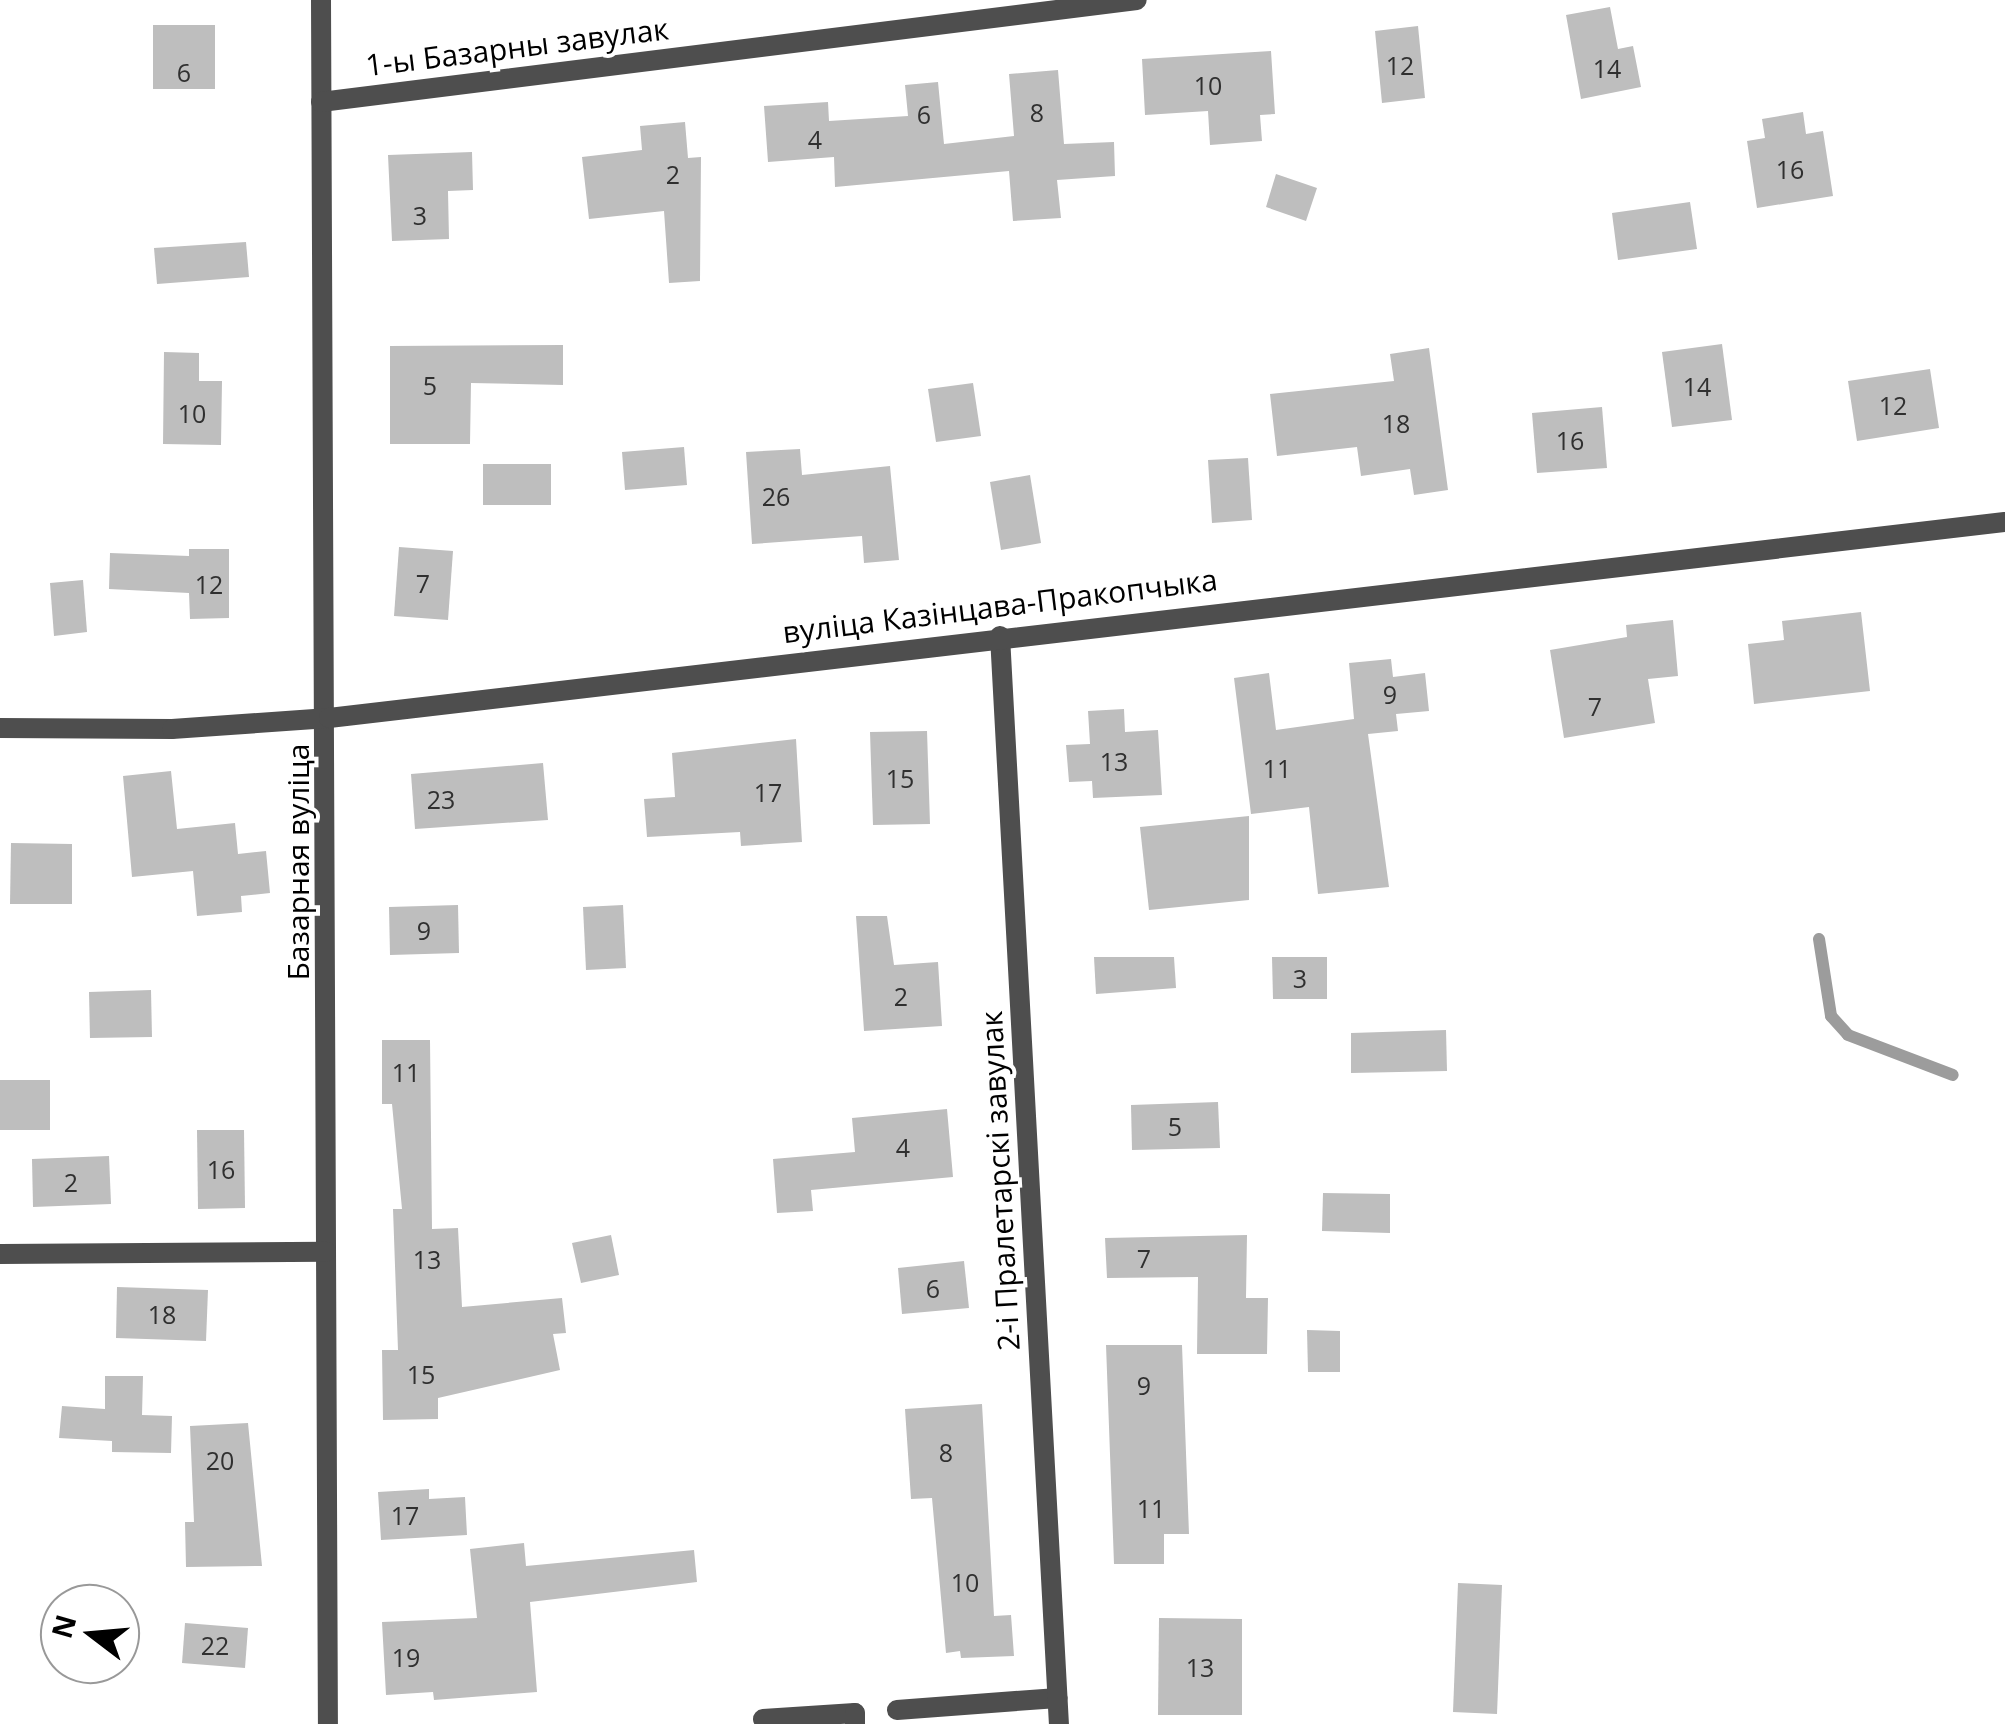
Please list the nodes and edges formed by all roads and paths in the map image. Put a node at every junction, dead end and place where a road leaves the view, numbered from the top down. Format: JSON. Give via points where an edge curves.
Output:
{"nodes":[{"id":1,"x":321,"y":0,"type":"edge"},
{"id":2,"x":1137,"y":0,"type":"edge"},
{"id":3,"x":320,"y":102,"type":"junction"},
{"id":4,"x":2005,"y":522,"type":"edge"},
{"id":5,"x":1000,"y":636,"type":"junction"},
{"id":6,"x":329,"y":718,"type":"junction"},
{"id":7,"x":0,"y":728,"type":"edge"},
{"id":8,"x":326,"y":1252,"type":"junction"},
{"id":9,"x":0,"y":1254,"type":"edge"},
{"id":10,"x":1058,"y":1698,"type":"junction"},
{"id":11,"x":898,"y":1710,"type":"dead end"},
{"id":12,"x":763,"y":1719,"type":"dead end"},
{"id":13,"x":328,"y":1724,"type":"edge"},
{"id":14,"x":855,"y":1724,"type":"edge"},
{"id":15,"x":1060,"y":1724,"type":"edge"}],
"edges":[{"from":1,"to":3,"type":"street","name":"Базарная вуліца"},
{"from":2,"to":3,"type":"street","name":"1-ы Базарны завулак"},
{"from":3,"to":6,"type":"street","name":"Базарная вуліца"},
{"from":4,"to":5,"type":"street","name":"вуліца Казінцава-Пракопчыка"},
{"from":5,"to":6,"type":"street","name":"вуліца Казінцава-Пракопчыка"},
{"from":5,"to":10,"type":"street","name":"2-і Пралетарскі завулак"},
{"from":6,"to":7,"type":"street","name":"вуліца Казінцава-Пракопчыка","via":[[172,729]]},
{"from":6,"to":8,"type":"street","name":"Базарная вуліца"},
{"from":8,"to":9,"type":"street"},
{"from":8,"to":13,"type":"street","name":"Базарная вуліца"},
{"from":10,"to":11,"type":"street"},
{"from":10,"to":15,"type":"street","name":"2-і Пралетарскі завулак"},
{"from":12,"to":14,"type":"street","via":[[855,1713]]}]}
